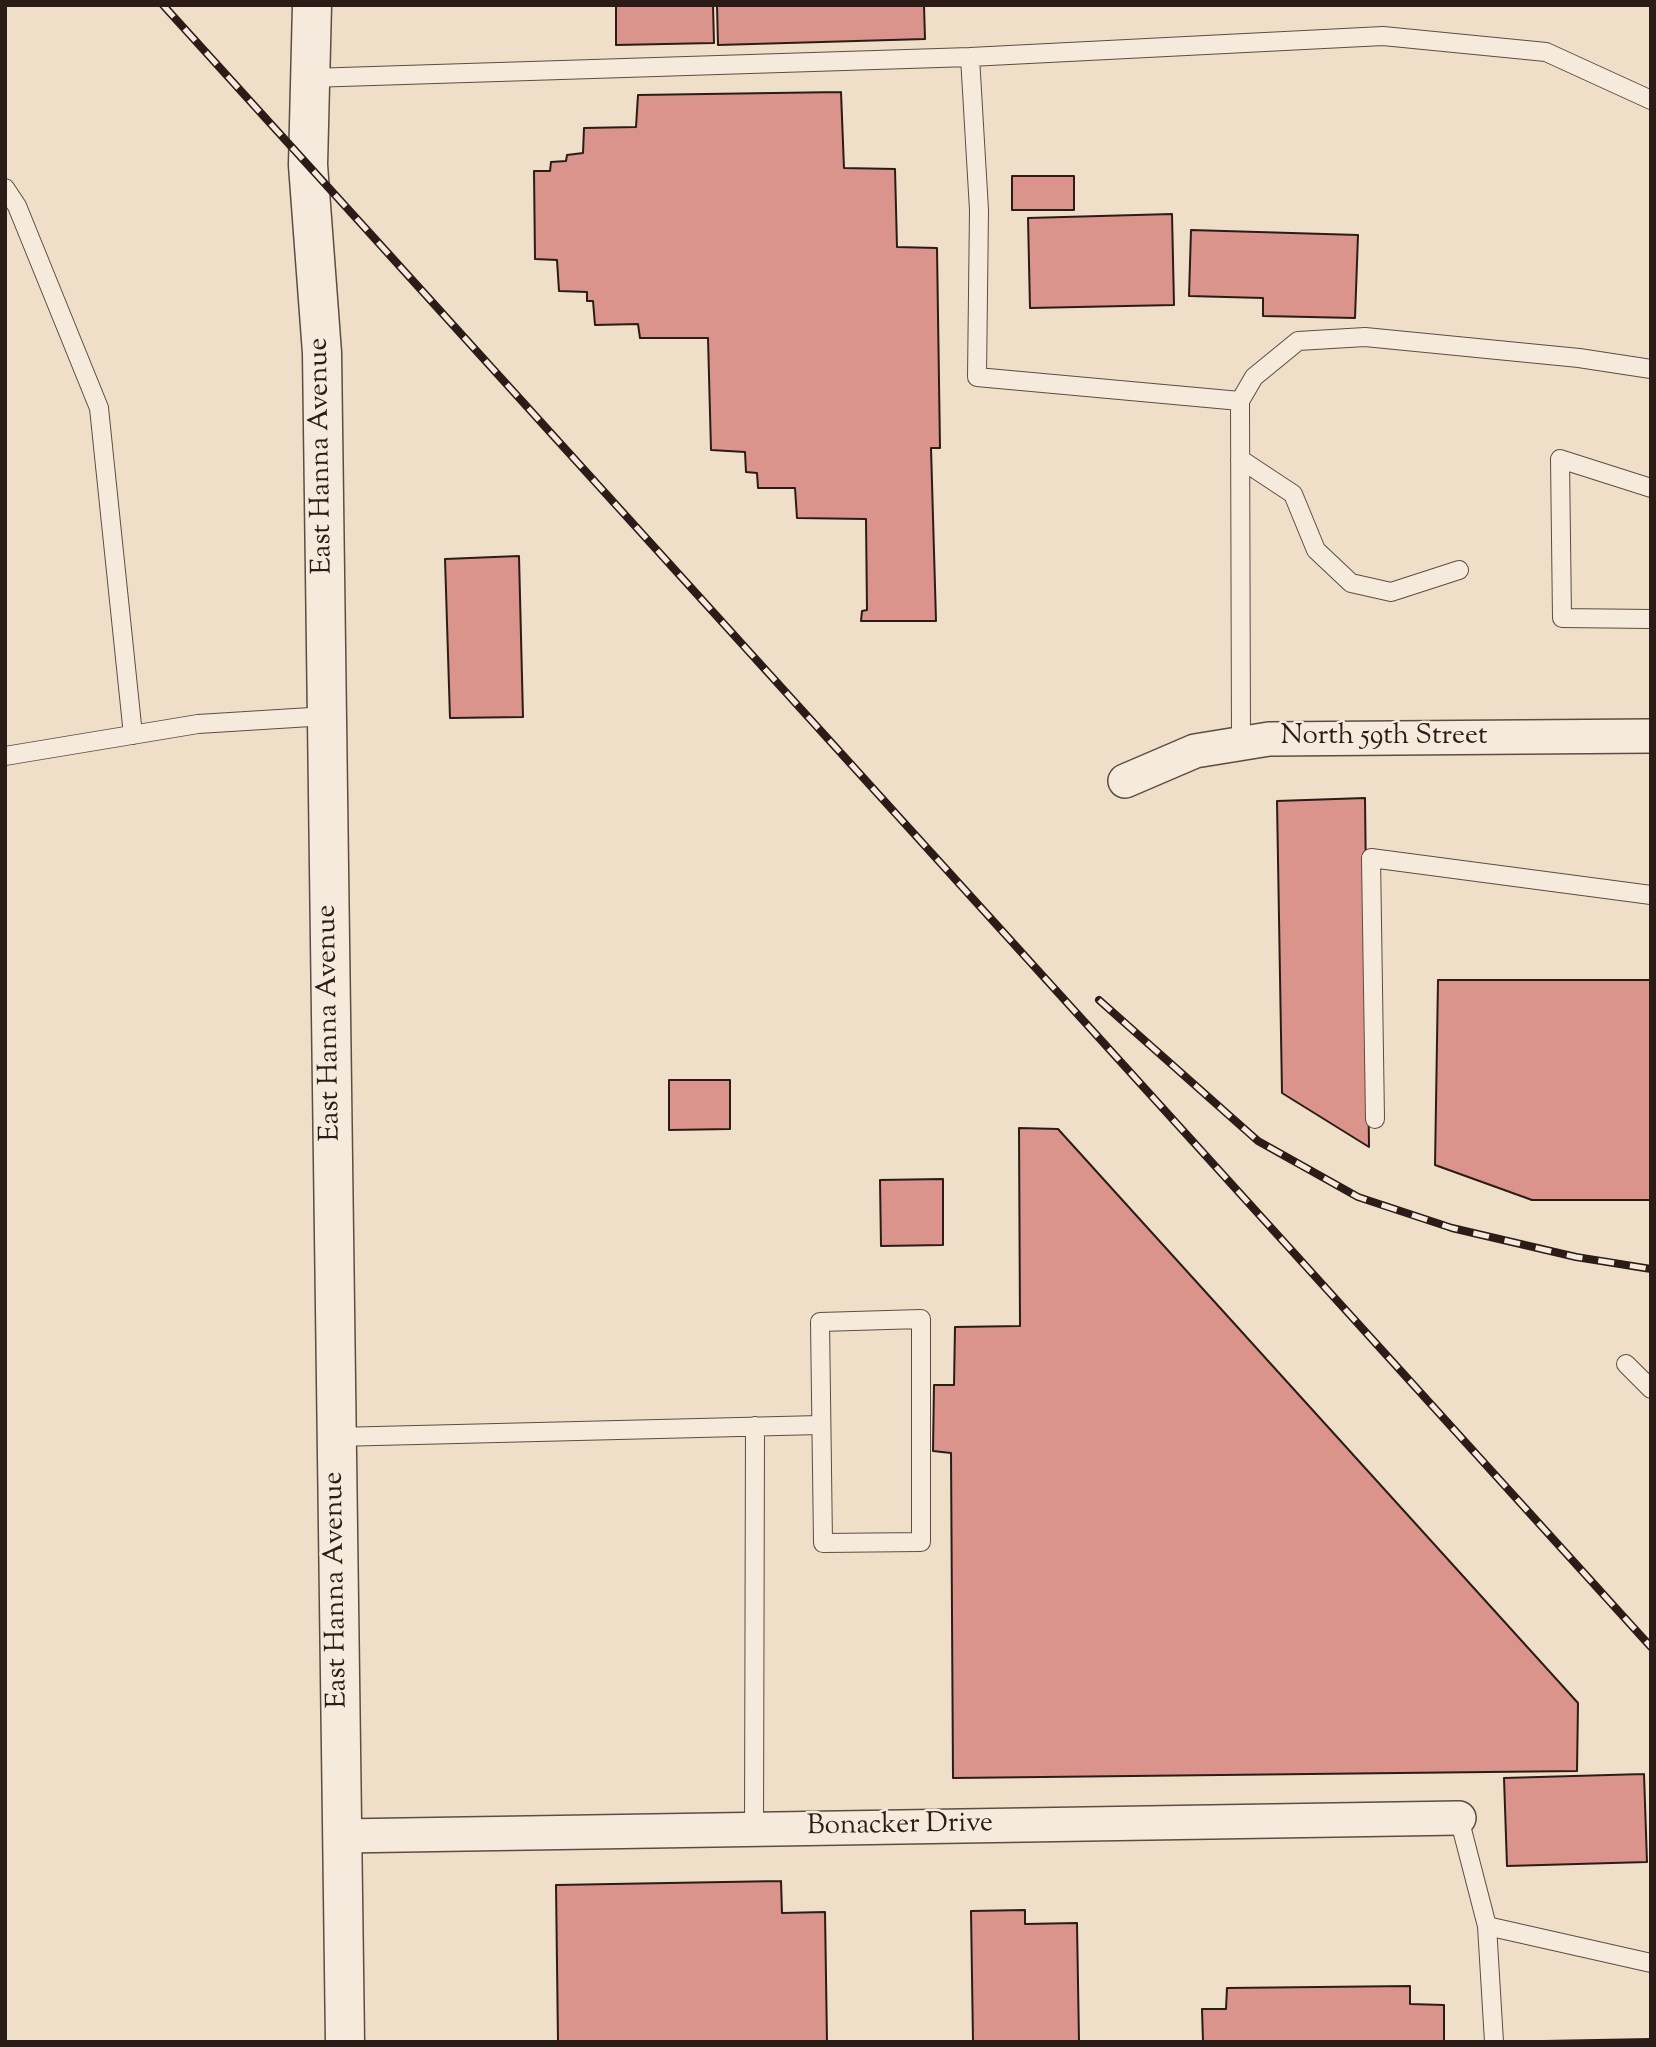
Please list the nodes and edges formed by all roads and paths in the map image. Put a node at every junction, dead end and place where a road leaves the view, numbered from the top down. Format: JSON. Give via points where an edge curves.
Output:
{"nodes":[{"id":1,"x":312,"y":5,"type":"edge"},
{"id":2,"x":970,"y":57,"type":"junction"},
{"id":3,"x":310,"y":78,"type":"junction"},
{"id":4,"x":1651,"y":100,"type":"edge"},
{"id":5,"x":5,"y":188,"type":"edge"},
{"id":6,"x":1651,"y":369,"type":"edge"},
{"id":7,"x":1240,"y":401,"type":"junction"},
{"id":8,"x":1240,"y":459,"type":"junction"},
{"id":9,"x":1651,"y":488,"type":"edge"},
{"id":10,"x":1459,"y":570,"type":"dead end"},
{"id":11,"x":1651,"y":619,"type":"edge"},
{"id":12,"x":327,"y":716,"type":"junction"},
{"id":13,"x":134,"y":734,"type":"junction"},
{"id":14,"x":1651,"y":736,"type":"edge"},
{"id":15,"x":1241,"y":744,"type":"junction"},
{"id":16,"x":5,"y":756,"type":"edge"},
{"id":17,"x":1125,"y":781,"type":"dead end"},
{"id":18,"x":1651,"y":895,"type":"edge"},
{"id":19,"x":1375,"y":1119,"type":"dead end"},
{"id":20,"x":1626,"y":1364,"type":"dead end"},
{"id":21,"x":1651,"y":1389,"type":"edge"},
{"id":22,"x":820,"y":1425,"type":"junction"},
{"id":23,"x":755,"y":1426,"type":"junction"},
{"id":24,"x":336,"y":1437,"type":"junction"},
{"id":25,"x":1459,"y":1818,"type":"joint"},
{"id":26,"x":754,"y":1829,"type":"junction"},
{"id":27,"x":342,"y":1836,"type":"junction"},
{"id":28,"x":1487,"y":1926,"type":"junction"},
{"id":29,"x":1651,"y":1963,"type":"edge"},
{"id":30,"x":345,"y":2042,"type":"edge"},
{"id":31,"x":1494,"y":2042,"type":"edge"}],
"edges":[{"from":1,"to":3,"type":"street","name":"East Hanna Avenue"},
{"from":2,"to":3,"type":"lane"},
{"from":2,"to":4,"type":"lane","via":[[1382,36],[1546,52]]},
{"from":2,"to":7,"type":"lane","via":[[979,210],[977,377]]},
{"from":3,"to":12,"type":"street","name":"East Hanna Avenue","via":[[308,165],[322,354]]},
{"from":5,"to":13,"type":"lane","via":[[17,206],[99,408]]},
{"from":6,"to":7,"type":"lane","via":[[1365,337],[1298,341],[1254,377]]},
{"from":7,"to":8,"type":"lane"},
{"from":8,"to":10,"type":"lane","via":[[1293,494],[1316,550],[1351,583],[1391,592]]},
{"from":8,"to":15,"type":"lane"},
{"from":9,"to":11,"type":"lane","via":[[1560,459],[1562,618]]},
{"from":12,"to":13,"type":"lane","via":[[198,723]]},
{"from":12,"to":24,"type":"street","name":"East Hanna Avenue"},
{"from":13,"to":16,"type":"lane"},
{"from":14,"to":15,"type":"street","name":"North 59th Street","via":[[1269,739]]},
{"from":15,"to":17,"type":"street","name":"North 59th Street","via":[[1195,751]]},
{"from":18,"to":19,"type":"lane","via":[[1371,858]]},
{"from":20,"to":21,"type":"lane"},
{"from":22,"to":22,"type":"lane","via":[[823,1543],[921,1542],[921,1319],[820,1322]]},
{"from":22,"to":23,"type":"lane"},
{"from":23,"to":24,"type":"lane"},
{"from":23,"to":26,"type":"lane"},
{"from":24,"to":27,"type":"street","name":"East Hanna Avenue"},
{"from":25,"to":26,"type":"street","name":"Bonacker Drive"},
{"from":25,"to":28,"type":"lane"},
{"from":26,"to":27,"type":"street","name":"Bonacker Drive"},
{"from":27,"to":30,"type":"street","name":"East Hanna Avenue"},
{"from":28,"to":29,"type":"lane"},
{"from":28,"to":31,"type":"lane"}]}
